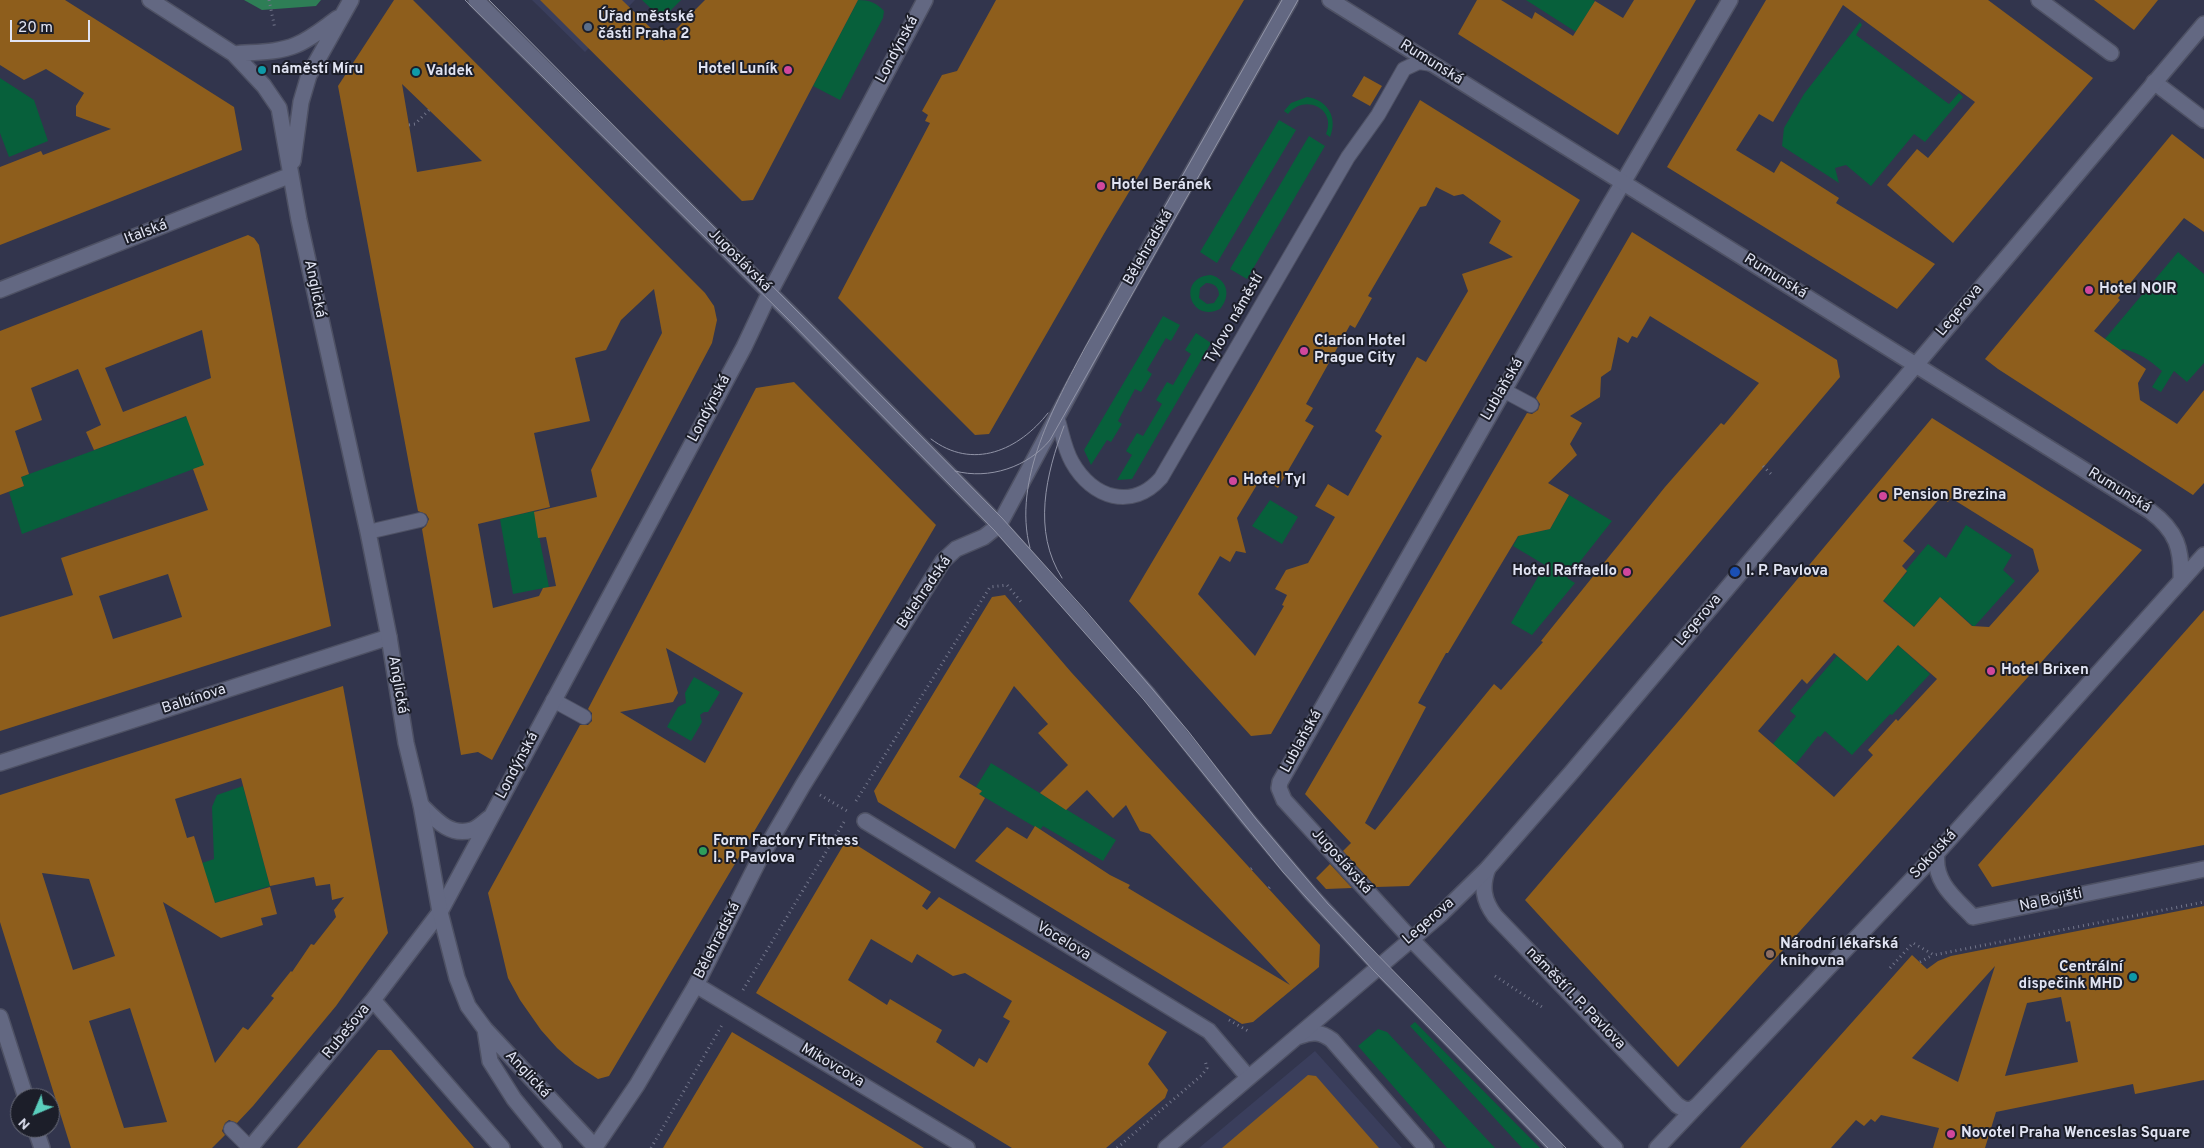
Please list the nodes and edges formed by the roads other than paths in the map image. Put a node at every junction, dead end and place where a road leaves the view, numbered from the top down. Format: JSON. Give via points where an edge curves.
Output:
{"nodes":[{"id":1,"x":150,"y":0,"type":"edge"},
{"id":2,"x":352,"y":0,"type":"edge"},
{"id":3,"x":476,"y":0,"type":"edge"},
{"id":4,"x":925,"y":0,"type":"edge"},
{"id":5,"x":1290,"y":0,"type":"edge"},
{"id":6,"x":1330,"y":0,"type":"edge"},
{"id":7,"x":1730,"y":0,"type":"edge"},
{"id":8,"x":2039,"y":0,"type":"edge"},
{"id":9,"x":342,"y":16,"type":"junction"},
{"id":10,"x":2204,"y":24,"type":"edge"},
{"id":11,"x":2111,"y":53,"type":"dead end"},
{"id":12,"x":234,"y":54,"type":"junction"},
{"id":13,"x":1432,"y":64,"type":"junction"},
{"id":14,"x":2154,"y":82,"type":"junction"},
{"id":15,"x":2204,"y":120,"type":"edge"},
{"id":16,"x":291,"y":175,"type":"junction"},
{"id":17,"x":1623,"y":182,"type":"junction"},
{"id":18,"x":0,"y":290,"type":"edge"},
{"id":19,"x":770,"y":292,"type":"junction"},
{"id":20,"x":1915,"y":365,"type":"junction"},
{"id":21,"x":1503,"y":390,"type":"junction"},
{"id":22,"x":1531,"y":406,"type":"dead end"},
{"id":23,"x":1057,"y":417,"type":"junction"},
{"id":24,"x":420,"y":520,"type":"dead end"},
{"id":25,"x":999,"y":525,"type":"junction"},
{"id":26,"x":368,"y":532,"type":"junction"},
{"id":27,"x":2204,"y":555,"type":"edge"},
{"id":28,"x":2180,"y":582,"type":"junction"},
{"id":29,"x":389,"y":637,"type":"junction"},
{"id":30,"x":553,"y":700,"type":"junction"},
{"id":31,"x":584,"y":716,"type":"dead end"},
{"id":32,"x":0,"y":763,"type":"edge"},
{"id":33,"x":1280,"y":782,"type":"joint"},
{"id":34,"x":421,"y":805,"type":"junction"},
{"id":35,"x":491,"y":816,"type":"junction"},
{"id":36,"x":865,"y":822,"type":"road end"},
{"id":37,"x":1937,"y":853,"type":"junction"},
{"id":38,"x":1488,"y":868,"type":"junction"},
{"id":39,"x":2204,"y":869,"type":"edge"},
{"id":40,"x":440,"y":912,"type":"junction"},
{"id":41,"x":1411,"y":939,"type":"junction"},
{"id":42,"x":1378,"y":966,"type":"junction"},
{"id":43,"x":696,"y":985,"type":"junction"},
{"id":44,"x":373,"y":1000,"type":"junction"},
{"id":45,"x":0,"y":1017,"type":"edge"},
{"id":46,"x":485,"y":1029,"type":"junction"},
{"id":47,"x":1300,"y":1036,"type":"junction"},
{"id":48,"x":1248,"y":1078,"type":"junction"},
{"id":49,"x":23,"y":1088,"type":"edge"},
{"id":50,"x":1696,"y":1107,"type":"junction"},
{"id":51,"x":231,"y":1129,"type":"dead end"},
{"id":52,"x":250,"y":1148,"type":"edge"},
{"id":53,"x":502,"y":1148,"type":"edge"},
{"id":54,"x":554,"y":1148,"type":"edge"},
{"id":55,"x":595,"y":1148,"type":"edge"},
{"id":56,"x":967,"y":1148,"type":"edge"},
{"id":57,"x":1166,"y":1148,"type":"edge"},
{"id":58,"x":1426,"y":1148,"type":"edge"},
{"id":59,"x":1556,"y":1148,"type":"edge"},
{"id":60,"x":1615,"y":1148,"type":"edge"},
{"id":61,"x":1657,"y":1148,"type":"edge"}],
"edges":[{"from":1,"to":12,"type":"street"},
{"from":2,"to":9,"type":"street"},
{"from":3,"to":19,"type":"street","name":"Jugoslávská"},
{"from":4,"to":19,"type":"street","name":"Londýnská"},
{"from":5,"to":23,"type":"street","name":"Bělehradská"},
{"from":6,"to":13,"type":"street","name":"Rumunská"},
{"from":7,"to":17,"type":"street","name":"Lublaňská"},
{"from":8,"to":11,"type":"street"},
{"from":9,"to":12,"type":"street","via":[[295,46]]},
{"from":9,"to":16,"type":"street","name":"Anglická","via":[[309,76],[301,102]]},
{"from":10,"to":14,"type":"street","name":"Legerova"},
{"from":12,"to":16,"type":"street","name":"Anglická","via":[[264,86],[279,108]]},
{"from":13,"to":17,"type":"street","name":"Rumunská"},
{"from":13,"to":23,"type":"lane","name":"Tylovo náměstí","via":[[1419,62],[1404,69],[1378,115],[1348,157],[1162,478],[1153,487],[1136,496],[1123,498],[1096,488],[1072,462]]},
{"from":14,"to":15,"type":"street"},
{"from":14,"to":20,"type":"street","name":"Legerova"},
{"from":16,"to":18,"type":"street","name":"Italská"},
{"from":16,"to":26,"type":"street","name":"Anglická"},
{"from":17,"to":20,"type":"street","name":"Rumunská"},
{"from":17,"to":21,"type":"street","name":"Lublaňská"},
{"from":19,"to":25,"type":"street","name":"Jugoslávská"},
{"from":19,"to":30,"type":"street","name":"Londýnská"},
{"from":20,"to":28,"type":"street","name":"Rumunská","via":[[2160,518],[2172,532],[2178,546]]},
{"from":20,"to":38,"type":"street","name":"Legerova","via":[[1578,766]]},
{"from":21,"to":22,"type":"lane"},
{"from":21,"to":33,"type":"street","name":"Lublaňská"},
{"from":23,"to":25,"type":"street","name":"Bělehradská"},
{"from":24,"to":26,"type":"lane"},
{"from":25,"to":42,"type":"lane","via":[[1148,693],[1287,867]]},
{"from":25,"to":43,"type":"street","name":"Bělehradská","via":[[984,537],[956,549],[943,561],[759,860]]},
{"from":26,"to":29,"type":"street","name":"Anglická"},
{"from":27,"to":28,"type":"street","name":"Sokolská"},
{"from":28,"to":37,"type":"street","name":"Sokolská"},
{"from":29,"to":32,"type":"street","name":"Balbínova"},
{"from":29,"to":34,"type":"street","name":"Anglická","via":[[406,743]]},
{"from":30,"to":31,"type":"lane"},
{"from":30,"to":35,"type":"street","name":"Londýnská"},
{"from":33,"to":41,"type":"street","name":"Jugoslávská","via":[[1280,794],[1284,800]]},
{"from":34,"to":35,"type":"street","name":"Londýnská","via":[[438,822],[456,831],[473,830]]},
{"from":34,"to":40,"type":"street","name":"Anglická"},
{"from":35,"to":40,"type":"street","name":"Londýnská"},
{"from":36,"to":48,"type":"street","name":"Vocelova","via":[[1208,1031]]},
{"from":37,"to":39,"type":"street","name":"Na Bojišti","via":[[1936,864],[1942,883],[1973,917]]},
{"from":37,"to":50,"type":"street","name":"Sokolská"},
{"from":38,"to":41,"type":"street","name":"Legerova"},
{"from":38,"to":50,"type":"street","name":"náměstí I. P. Pavlova","via":[[1484,876],[1484,895],[1495,916],[1677,1105],[1691,1110]]},
{"from":40,"to":44,"type":"street","name":"Rubešova"},
{"from":40,"to":46,"type":"street","name":"Anglická","via":[[457,978],[468,1006]]},
{"from":41,"to":42,"type":"street","name":"Legerova"},
{"from":41,"to":60,"type":"street"},
{"from":42,"to":47,"type":"street","name":"Legerova"},
{"from":42,"to":59,"type":"lane"},
{"from":43,"to":55,"type":"street","name":"Bělehradská"},
{"from":43,"to":56,"type":"street","name":"Mikovcova"},
{"from":44,"to":52,"type":"street","name":"Rubešova"},
{"from":44,"to":53,"type":"street"},
{"from":45,"to":49,"type":"street"},
{"from":46,"to":54,"type":"street","via":[[490,1061],[514,1099]]},
{"from":46,"to":55,"type":"street","name":"Anglická"},
{"from":47,"to":48,"type":"street","name":"Legerova"},
{"from":47,"to":58,"type":"street","via":[[1318,1032],[1332,1040]]},
{"from":48,"to":57,"type":"street","name":"Legerova"},
{"from":50,"to":61,"type":"street","name":"Sokolská"},
{"from":51,"to":52,"type":"lane"}]}
